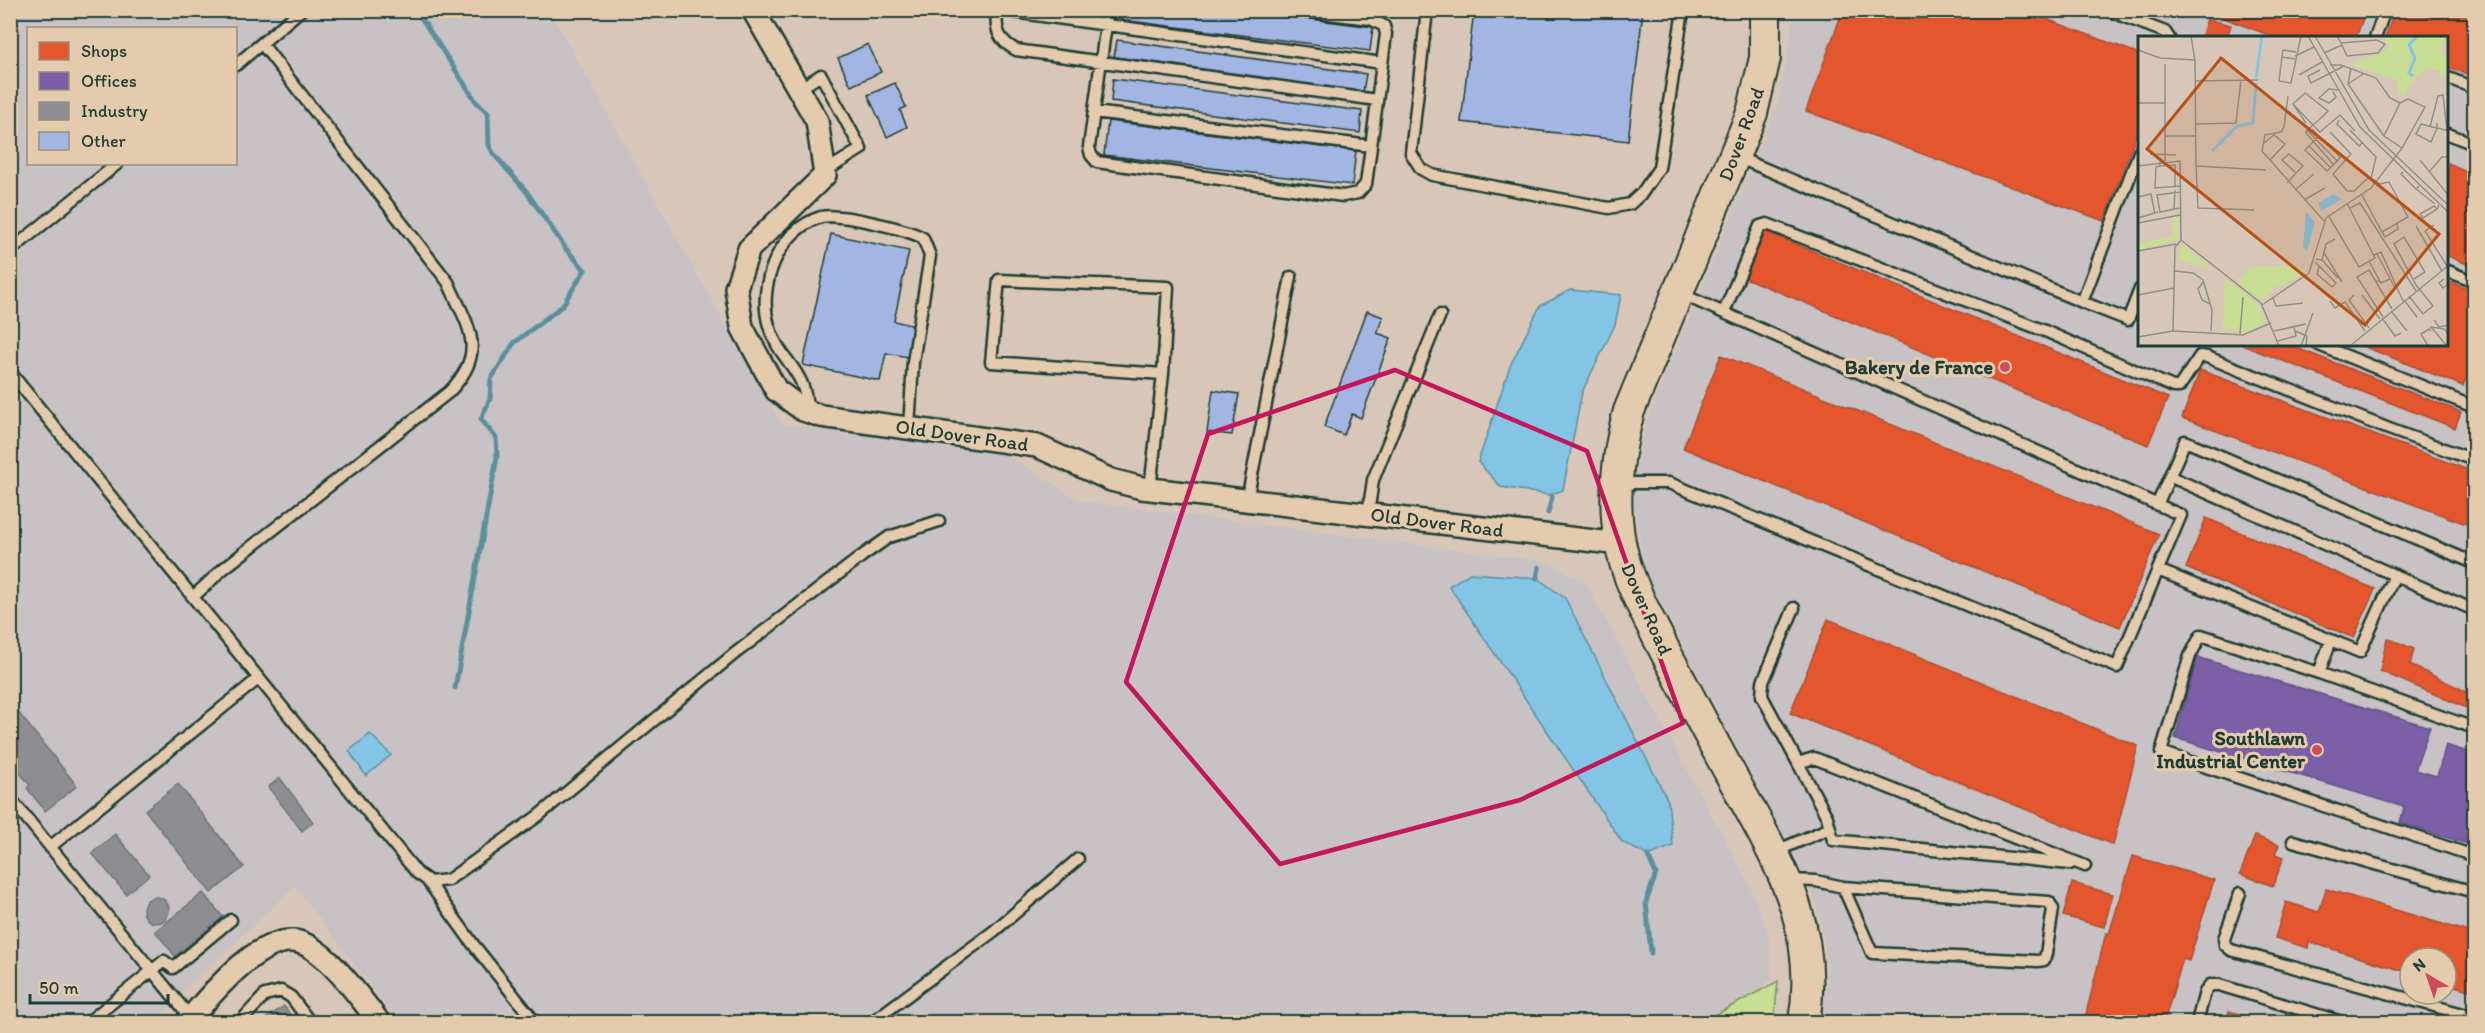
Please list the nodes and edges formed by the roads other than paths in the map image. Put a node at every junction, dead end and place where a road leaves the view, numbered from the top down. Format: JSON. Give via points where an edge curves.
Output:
{"nodes":[{"id":1,"x":301,"y":10,"type":"edge"},
{"id":2,"x":753,"y":10,"type":"edge"},
{"id":3,"x":998,"y":10,"type":"edge"},
{"id":4,"x":1108,"y":10,"type":"edge"},
{"id":5,"x":1296,"y":10,"type":"edge"},
{"id":6,"x":1427,"y":10,"type":"edge"},
{"id":7,"x":1683,"y":10,"type":"edge"},
{"id":8,"x":1765,"y":10,"type":"edge"},
{"id":9,"x":2107,"y":10,"type":"edge"},
{"id":10,"x":2385,"y":10,"type":"edge"},
{"id":11,"x":1106,"y":27,"type":"junction"},
{"id":12,"x":2168,"y":36,"type":"edge"},
{"id":13,"x":2376,"y":36,"type":"edge"},
{"id":14,"x":262,"y":44,"type":"junction"},
{"id":15,"x":1101,"y":63,"type":"junction"},
{"id":16,"x":1382,"y":63,"type":"junction"},
{"id":17,"x":237,"y":64,"type":"edge"},
{"id":18,"x":2449,"y":78,"type":"edge"},
{"id":19,"x":2475,"y":88,"type":"edge"},
{"id":20,"x":799,"y":89,"type":"junction"},
{"id":21,"x":1377,"y":100,"type":"junction"},
{"id":22,"x":1094,"y":112,"type":"junction"},
{"id":23,"x":2449,"y":134,"type":"edge"},
{"id":24,"x":2475,"y":144,"type":"edge"},
{"id":25,"x":1371,"y":146,"type":"junction"},
{"id":26,"x":1735,"y":155,"type":"junction"},
{"id":27,"x":2138,"y":160,"type":"edge"},
{"id":28,"x":116,"y":165,"type":"edge"},
{"id":29,"x":824,"y":172,"type":"junction"},
{"id":30,"x":10,"y":251,"type":"edge"},
{"id":31,"x":2449,"y":271,"type":"edge"},
{"id":32,"x":1291,"y":278,"type":"dead end"},
{"id":33,"x":2475,"y":282,"type":"edge"},
{"id":34,"x":1678,"y":293,"type":"junction"},
{"id":35,"x":2138,"y":294,"type":"edge"},
{"id":36,"x":2082,"y":302,"type":"junction"},
{"id":37,"x":1724,"y":312,"type":"junction"},
{"id":38,"x":1440,"y":315,"type":"dead end"},
{"id":39,"x":2322,"y":346,"type":"edge"},
{"id":40,"x":10,"y":372,"type":"edge"},
{"id":41,"x":1163,"y":374,"type":"junction"},
{"id":42,"x":2475,"y":407,"type":"edge"},
{"id":43,"x":807,"y":412,"type":"junction"},
{"id":44,"x":909,"y":428,"type":"junction"},
{"id":45,"x":2475,"y":460,"type":"edge"},
{"id":46,"x":2171,"y":477,"type":"junction"},
{"id":47,"x":1616,"y":483,"type":"junction"},
{"id":48,"x":1150,"y":489,"type":"junction"},
{"id":49,"x":1247,"y":500,"type":"junction"},
{"id":50,"x":2157,"y":505,"type":"junction"},
{"id":51,"x":1368,"y":514,"type":"junction"},
{"id":52,"x":939,"y":521,"type":"dead end"},
{"id":53,"x":1620,"y":544,"type":"junction"},
{"id":54,"x":2475,"y":563,"type":"edge"},
{"id":55,"x":2158,"y":570,"type":"junction"},
{"id":56,"x":2396,"y":575,"type":"junction"},
{"id":57,"x":193,"y":597,"type":"junction"},
{"id":58,"x":1794,"y":608,"type":"dead end"},
{"id":59,"x":2475,"y":610,"type":"edge"},
{"id":60,"x":2331,"y":640,"type":"junction"},
{"id":61,"x":2319,"y":673,"type":"junction"},
{"id":62,"x":258,"y":679,"type":"junction"},
{"id":63,"x":2475,"y":728,"type":"edge"},
{"id":64,"x":1798,"y":763,"type":"junction"},
{"id":65,"x":10,"y":798,"type":"edge"},
{"id":66,"x":1830,"y":828,"type":"junction"},
{"id":67,"x":2293,"y":841,"type":"dead end"},
{"id":68,"x":50,"y":847,"type":"junction"},
{"id":69,"x":1773,"y":852,"type":"junction"},
{"id":70,"x":2475,"y":856,"type":"edge"},
{"id":71,"x":1078,"y":859,"type":"dead end"},
{"id":72,"x":1786,"y":879,"type":"junction"},
{"id":73,"x":427,"y":880,"type":"junction"},
{"id":74,"x":1843,"y":887,"type":"junction"},
{"id":75,"x":2475,"y":892,"type":"edge"},
{"id":76,"x":2240,"y":894,"type":"dead end"},
{"id":77,"x":231,"y":920,"type":"dead end"},
{"id":78,"x":152,"y":972,"type":"junction"},
{"id":79,"x":2475,"y":1017,"type":"edge"},
{"id":80,"x":189,"y":1020,"type":"edge"},
{"id":81,"x":88,"y":1023,"type":"edge"},
{"id":82,"x":240,"y":1023,"type":"edge"},
{"id":83,"x":310,"y":1023,"type":"edge"},
{"id":84,"x":379,"y":1023,"type":"edge"},
{"id":85,"x":535,"y":1023,"type":"edge"},
{"id":86,"x":872,"y":1023,"type":"edge"},
{"id":87,"x":1804,"y":1023,"type":"edge"},
{"id":88,"x":2197,"y":1023,"type":"edge"},
{"id":89,"x":2342,"y":1023,"type":"edge"}],
"edges":[{"from":1,"to":14,"type":"lane"},
{"from":2,"to":20,"type":"street"},
{"from":3,"to":11,"type":"lane"},
{"from":3,"to":15,"type":"lane","via":[[995,29],[1016,50]]},
{"from":4,"to":11,"type":"lane"},
{"from":5,"to":16,"type":"lane","via":[[1378,21],[1386,34]]},
{"from":6,"to":7,"type":"lane","via":[[1411,153],[1421,169],[1432,175],[1609,208],[1630,204],[1659,168]]},
{"from":8,"to":26,"type":"street","name":"Dover Road","via":[[1761,83]]},
{"from":9,"to":12,"type":"lane"},
{"from":10,"to":13,"type":"lane"},
{"from":11,"to":15,"type":"lane"},
{"from":11,"to":16,"type":"lane"},
{"from":14,"to":17,"type":"lane"},
{"from":14,"to":57,"type":"lane","via":[[448,282],[473,345],[471,363],[449,392],[223,569]]},
{"from":15,"to":21,"type":"lane"},
{"from":15,"to":22,"type":"lane"},
{"from":16,"to":21,"type":"lane"},
{"from":18,"to":19,"type":"lane"},
{"from":20,"to":29,"type":"street","via":[[817,121]]},
{"from":20,"to":29,"type":"lane","via":[[821,75],[861,149]]},
{"from":21,"to":25,"type":"lane"},
{"from":22,"to":25,"type":"lane"},
{"from":22,"to":25,"type":"lane","via":[[1089,147],[1097,162],[1343,196],[1358,193],[1366,184]]},
{"from":23,"to":24,"type":"lane"},
{"from":26,"to":34,"type":"street","name":"Dover Road"},
{"from":26,"to":36,"type":"lane"},
{"from":27,"to":36,"type":"lane"},
{"from":28,"to":30,"type":"lane"},
{"from":29,"to":43,"type":"street","name":"Old Dover Road","via":[[749,249],[736,288],[742,327],[776,390]]},
{"from":31,"to":33,"type":"lane"},
{"from":32,"to":49,"type":"lane"},
{"from":34,"to":37,"type":"lane"},
{"from":34,"to":47,"type":"street","name":"Dover Road","via":[[1629,411]]},
{"from":35,"to":36,"type":"lane","via":[[2128,320]]},
{"from":37,"to":45,"type":"lane","via":[[1760,226],[1767,224],[2044,331],[2173,387],[2179,387],[2200,356],[2207,357]]},
{"from":37,"to":50,"type":"lane"},
{"from":38,"to":51,"type":"lane","via":[[1373,480]]},
{"from":39,"to":42,"type":"lane"},
{"from":40,"to":57,"type":"lane"},
{"from":41,"to":41,"type":"lane","via":[[1168,287],[999,280],[991,362]]},
{"from":41,"to":48,"type":"lane"},
{"from":43,"to":44,"type":"street","name":"Old Dover Road"},
{"from":43,"to":44,"type":"lane","via":[[807,393],[796,370],[779,351],[769,325],[765,291],[786,239],[822,217],[847,219],[908,230],[923,238],[930,256],[913,362]]},
{"from":44,"to":48,"type":"street","name":"Old Dover Road","via":[[1037,446],[1111,480]]},
{"from":46,"to":50,"type":"lane"},
{"from":46,"to":54,"type":"lane","via":[[2185,441]]},
{"from":46,"to":56,"type":"lane"},
{"from":47,"to":53,"type":"street","name":"Dover Road"},
{"from":47,"to":55,"type":"lane","via":[[1670,483],[2118,667]]},
{"from":48,"to":49,"type":"street","name":"Old Dover Road"},
{"from":49,"to":51,"type":"street","name":"Old Dover Road"},
{"from":50,"to":55,"type":"lane","via":[[2181,515]]},
{"from":51,"to":53,"type":"street","name":"Old Dover Road"},
{"from":52,"to":73,"type":"lane","via":[[889,537],[733,655],[538,816],[448,880]]},
{"from":53,"to":69,"type":"street","name":"Dover Road","via":[[1644,610]]},
{"from":55,"to":60,"type":"lane"},
{"from":56,"to":59,"type":"lane"},
{"from":56,"to":60,"type":"lane","via":[[2360,652]]},
{"from":57,"to":62,"type":"lane"},
{"from":58,"to":64,"type":"lane","via":[[1763,682],[1762,696]]},
{"from":60,"to":61,"type":"lane"},
{"from":61,"to":63,"type":"lane"},
{"from":61,"to":70,"type":"lane","via":[[2201,635],[2190,656],[2161,752]]},
{"from":62,"to":68,"type":"lane"},
{"from":62,"to":73,"type":"lane","via":[[417,873]]},
{"from":64,"to":66,"type":"lane"},
{"from":64,"to":66,"type":"lane","via":[[1814,758],[2085,866],[1833,840]]},
{"from":65,"to":68,"type":"lane"},
{"from":66,"to":69,"type":"lane"},
{"from":67,"to":75,"type":"lane"},
{"from":68,"to":78,"type":"lane"},
{"from":69,"to":72,"type":"street","name":"Dover Road"},
{"from":71,"to":86,"type":"lane","via":[[994,931]]},
{"from":72,"to":74,"type":"lane"},
{"from":72,"to":87,"type":"street","name":"Dover Road","via":[[1807,950]]},
{"from":73,"to":85,"type":"lane"},
{"from":74,"to":74,"type":"lane","via":[[2049,902],[2053,909],[2046,954],[2038,961],[1872,953]]},
{"from":76,"to":79,"type":"lane","via":[[2224,939],[2231,950]]},
{"from":77,"to":78,"type":"lane","via":[[173,968],[164,961]]},
{"from":78,"to":80,"type":"lane"},
{"from":78,"to":81,"type":"lane"},
{"from":80,"to":84,"type":"street","via":[[215,990],[262,949],[295,941],[310,948],[344,976]]},
{"from":82,"to":83,"type":"lane","via":[[265,995],[280,991],[291,997]]},
{"from":88,"to":89,"type":"lane","via":[[2205,992],[2210,985],[2219,985]]}]}
